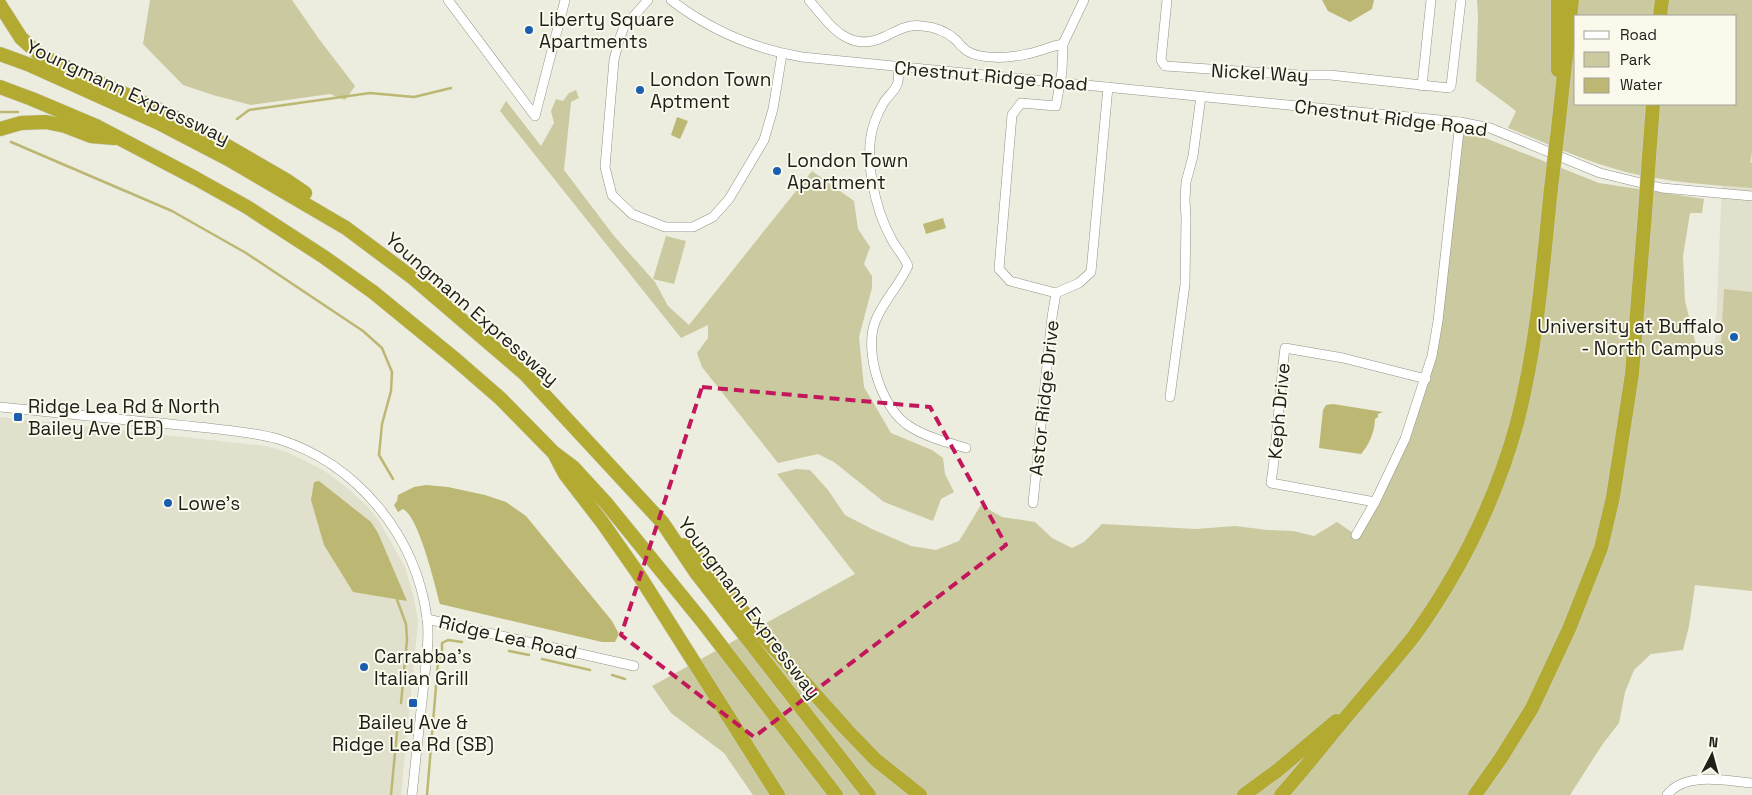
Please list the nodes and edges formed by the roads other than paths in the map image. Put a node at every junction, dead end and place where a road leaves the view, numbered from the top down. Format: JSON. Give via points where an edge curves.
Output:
{"nodes":[{"id":1,"x":448,"y":0,"type":"edge"},
{"id":2,"x":565,"y":0,"type":"edge"},
{"id":3,"x":648,"y":0,"type":"edge"},
{"id":4,"x":671,"y":0,"type":"edge"},
{"id":5,"x":809,"y":0,"type":"edge"},
{"id":6,"x":1084,"y":0,"type":"edge"},
{"id":7,"x":1167,"y":0,"type":"edge"},
{"id":8,"x":1430,"y":0,"type":"edge"},
{"id":9,"x":1461,"y":0,"type":"edge"},
{"id":10,"x":1558,"y":0,"type":"edge"},
{"id":11,"x":1572,"y":0,"type":"edge"},
{"id":12,"x":0,"y":5,"type":"edge"},
{"id":13,"x":1063,"y":44,"type":"junction"},
{"id":14,"x":0,"y":54,"type":"edge"},
{"id":15,"x":782,"y":54,"type":"junction"},
{"id":16,"x":898,"y":67,"type":"junction"},
{"id":17,"x":1060,"y":83,"type":"junction"},
{"id":18,"x":1108,"y":86,"type":"junction"},
{"id":19,"x":1422,"y":86,"type":"junction"},
{"id":20,"x":0,"y":87,"type":"edge"},
{"id":21,"x":1201,"y":96,"type":"junction"},
{"id":22,"x":1653,"y":105,"type":"edge"},
{"id":23,"x":1559,"y":108,"type":"junction"},
{"id":24,"x":1460,"y":122,"type":"junction"},
{"id":25,"x":0,"y":129,"type":"edge"},
{"id":26,"x":117,"y":138,"type":"junction"},
{"id":27,"x":1752,"y":196,"type":"edge"},
{"id":28,"x":346,"y":228,"type":"junction"},
{"id":29,"x":1056,"y":293,"type":"junction"},
{"id":30,"x":1426,"y":379,"type":"junction"},
{"id":31,"x":1170,"y":397,"type":"dead end"},
{"id":32,"x":0,"y":407,"type":"edge"},
{"id":33,"x":966,"y":448,"type":"dead end"},
{"id":34,"x":554,"y":452,"type":"junction"},
{"id":35,"x":1033,"y":502,"type":"dead end"},
{"id":36,"x":1375,"y":502,"type":"junction"},
{"id":37,"x":662,"y":522,"type":"junction"},
{"id":38,"x":1356,"y":536,"type":"dead end"},
{"id":39,"x":427,"y":619,"type":"junction"},
{"id":40,"x":634,"y":666,"type":"dead end"},
{"id":41,"x":1358,"y":703,"type":"junction"},
{"id":42,"x":1752,"y":783,"type":"edge"},
{"id":43,"x":412,"y":795,"type":"edge"},
{"id":44,"x":778,"y":795,"type":"edge"},
{"id":45,"x":836,"y":795,"type":"edge"},
{"id":46,"x":869,"y":795,"type":"edge"},
{"id":47,"x":920,"y":795,"type":"edge"},
{"id":48,"x":1244,"y":795,"type":"edge"},
{"id":49,"x":1281,"y":795,"type":"edge"},
{"id":50,"x":1475,"y":795,"type":"edge"},
{"id":51,"x":1667,"y":795,"type":"edge"}],
"edges":[{"from":1,"to":2,"type":"street","via":[[535,116]]},
{"from":3,"to":15,"type":"street","via":[[624,26],[619,40],[614,60],[605,167],[612,195],[632,214],[664,227],[700,224],[713,218],[729,199],[764,140]]},
{"from":4,"to":15,"type":"street","name":"Chestnut Ridge Road","via":[[721,31]]},
{"from":5,"to":13,"type":"street","via":[[837,32],[851,41],[878,40],[904,27],[919,25],[937,28],[967,51],[981,56],[1028,54]]},
{"from":6,"to":13,"type":"street"},
{"from":7,"to":19,"type":"street","name":"Nickel Way","via":[[1161,60],[1165,66],[1330,76]]},
{"from":8,"to":19,"type":"street"},
{"from":9,"to":19,"type":"street","name":"Nickel Way","via":[[1451,86]]},
{"from":10,"to":23,"type":"highway"},
{"from":11,"to":23,"type":"highway"},
{"from":12,"to":28,"type":"highway","via":[[21,38],[40,55],[203,132],[286,180],[326,207]]},
{"from":13,"to":17,"type":"street"},
{"from":14,"to":28,"type":"highway","name":"Youngmann Expressway","via":[[159,122]]},
{"from":15,"to":16,"type":"street","name":"Chestnut Ridge Road"},
{"from":16,"to":17,"type":"street","name":"Chestnut Ridge Road"},
{"from":16,"to":33,"type":"street","via":[[895,90],[883,103],[874,124],[870,171],[877,205],[908,266],[874,324],[872,354],[876,377],[890,408],[907,425],[936,439]]},
{"from":17,"to":18,"type":"street","name":"Chestnut Ridge Road"},
{"from":17,"to":29,"type":"street","name":"Astor Ridge Drive","via":[[1056,106],[1021,103],[1012,116],[999,269],[1010,281]]},
{"from":18,"to":21,"type":"street","name":"Chestnut Ridge Road"},
{"from":18,"to":29,"type":"street","name":"Astor Ridge Drive","via":[[1091,272],[1080,283]]},
{"from":20,"to":26,"type":"highway","via":[[68,113]]},
{"from":21,"to":24,"type":"street","name":"Chestnut Ridge Road"},
{"from":21,"to":31,"type":"street","via":[[1186,182],[1185,284]]},
{"from":22,"to":50,"type":"highway","bridge":true,"via":[[1632,374],[1613,497],[1601,548],[1570,629],[1532,708]]},
{"from":23,"to":41,"type":"highway","bridge":true,"via":[[1534,338],[1516,424],[1500,474],[1474,535],[1442,593],[1400,653]]},
{"from":24,"to":27,"type":"street","name":"Chestnut Ridge Road","via":[[1490,128],[1600,173],[1662,188]]},
{"from":24,"to":30,"type":"street","via":[[1438,321]]},
{"from":25,"to":26,"type":"highway","via":[[40,122],[92,136]]},
{"from":26,"to":34,"type":"highway","via":[[247,207],[342,270],[456,359]]},
{"from":28,"to":37,"type":"highway","name":"Youngmann Expressway","via":[[413,278],[525,374]]},
{"from":29,"to":35,"type":"street","name":"Astor Ridge Drive"},
{"from":30,"to":36,"type":"street","via":[[1405,439]]},
{"from":30,"to":36,"type":"street","name":"Keph Drive","via":[[1343,358],[1285,348],[1271,483]]},
{"from":32,"to":39,"type":"street","name":"Ridge Lea Road","via":[[259,435],[311,453],[358,485],[388,519],[418,577]]},
{"from":34,"to":44,"type":"highway","via":[[565,474],[636,572]]},
{"from":34,"to":45,"type":"highway","via":[[573,467],[636,538]]},
{"from":36,"to":38,"type":"street"},
{"from":37,"to":46,"type":"highway","name":"Youngmann Expressway","via":[[697,574]]},
{"from":37,"to":47,"type":"highway","via":[[707,567],[762,635],[851,734],[876,760]]},
{"from":39,"to":40,"type":"street","name":"Ridge Lea Road"},
{"from":39,"to":43,"type":"street"},
{"from":41,"to":48,"type":"highway"},
{"from":41,"to":49,"type":"highway"},
{"from":42,"to":51,"type":"street","via":[[1691,780],[1674,787]]}]}
